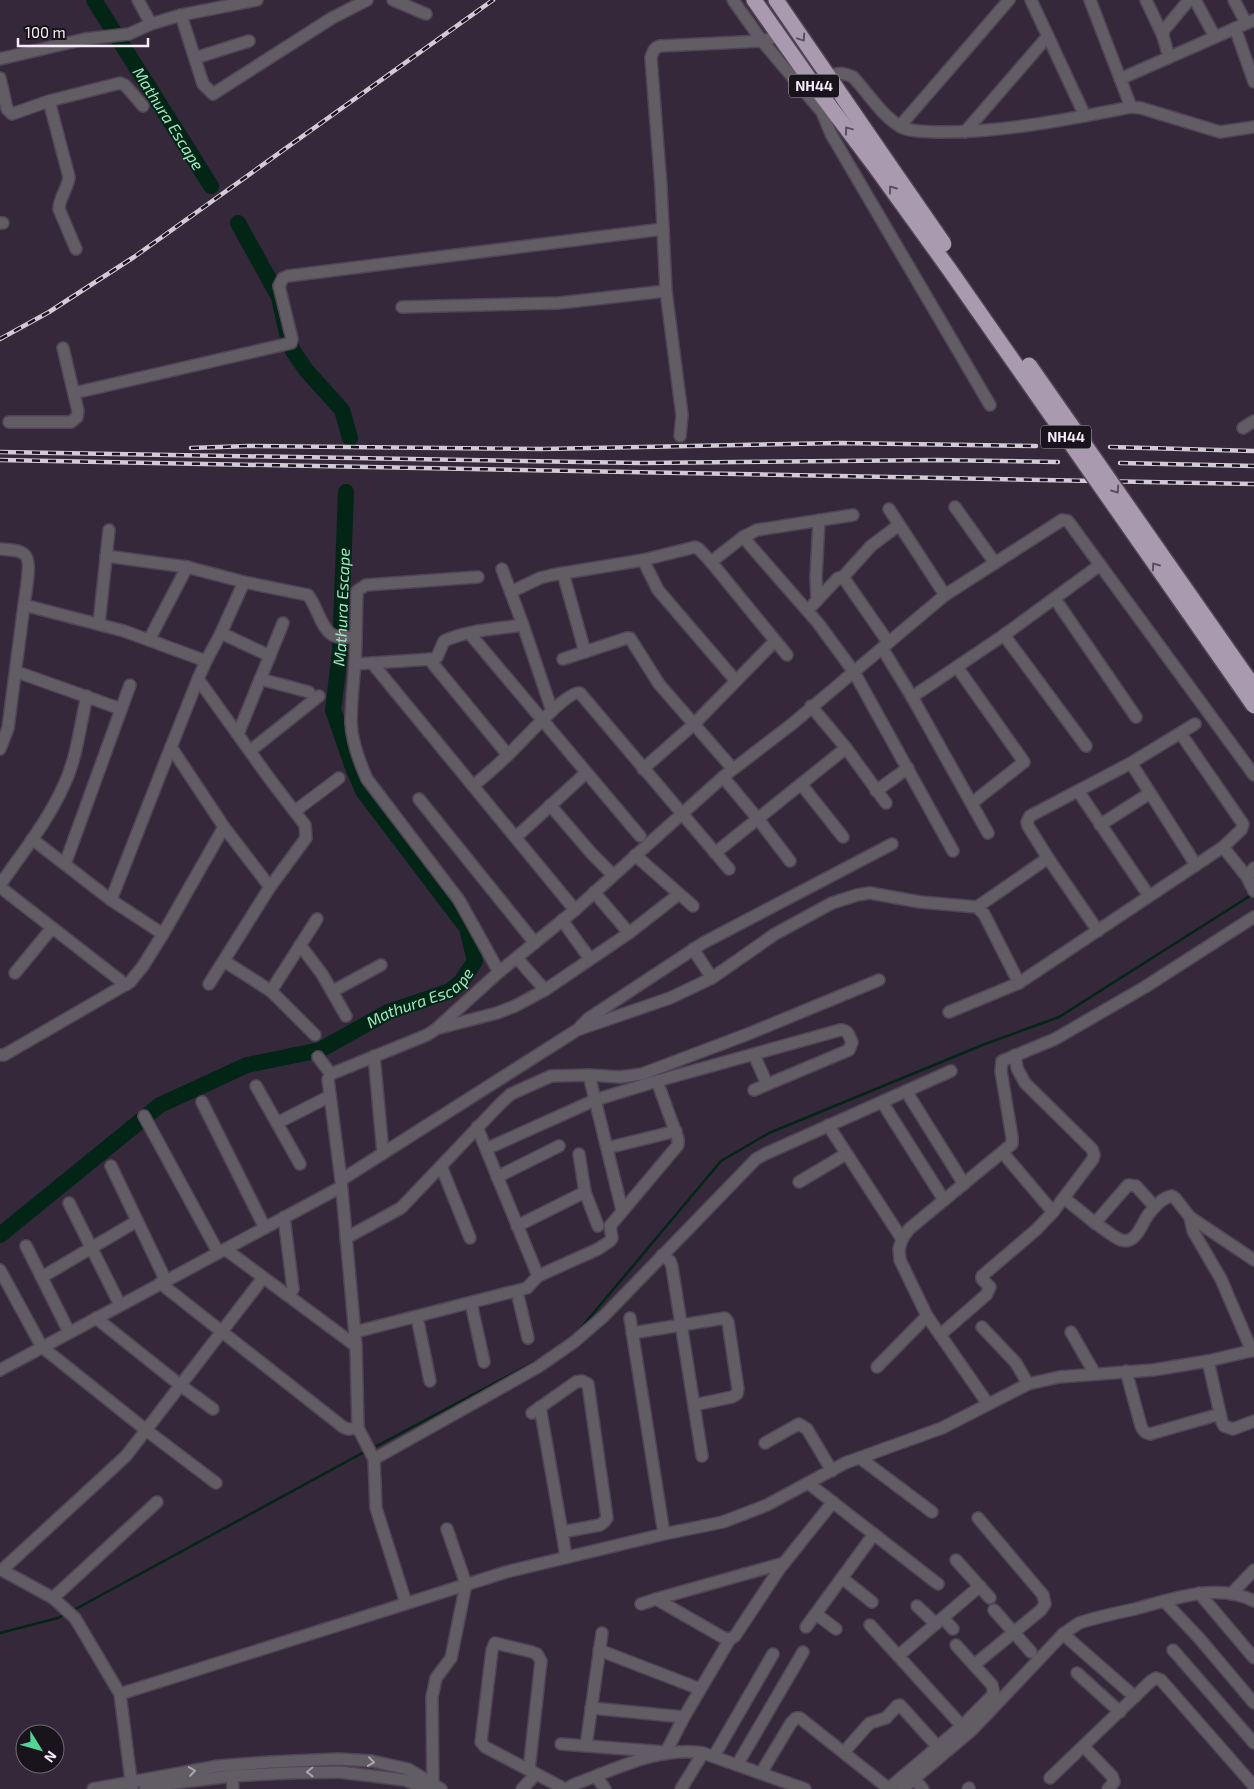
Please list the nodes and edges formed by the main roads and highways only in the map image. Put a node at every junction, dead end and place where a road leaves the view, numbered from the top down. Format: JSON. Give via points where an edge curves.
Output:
{"nodes":[{"id":1,"x":754,"y":0,"type":"edge"},
{"id":2,"x":776,"y":0,"type":"edge"},
{"id":3,"x":883,"y":166,"type":"junction"},
{"id":4,"x":1254,"y":687,"type":"edge"},
{"id":5,"x":1254,"y":706,"type":"edge"}],
"edges":[{"from":3,"to":1,"type":"highway","number":"NH44","one_way":true},
{"from":2,"to":3,"type":"highway","number":"NH44","one_way":true},
{"from":3,"to":4,"type":"highway","number":"NH44","one_way":true,"bridge":true},
{"from":5,"to":3,"type":"highway","number":"NH44","one_way":true,"bridge":true,"via":[[949,269]]}]}
